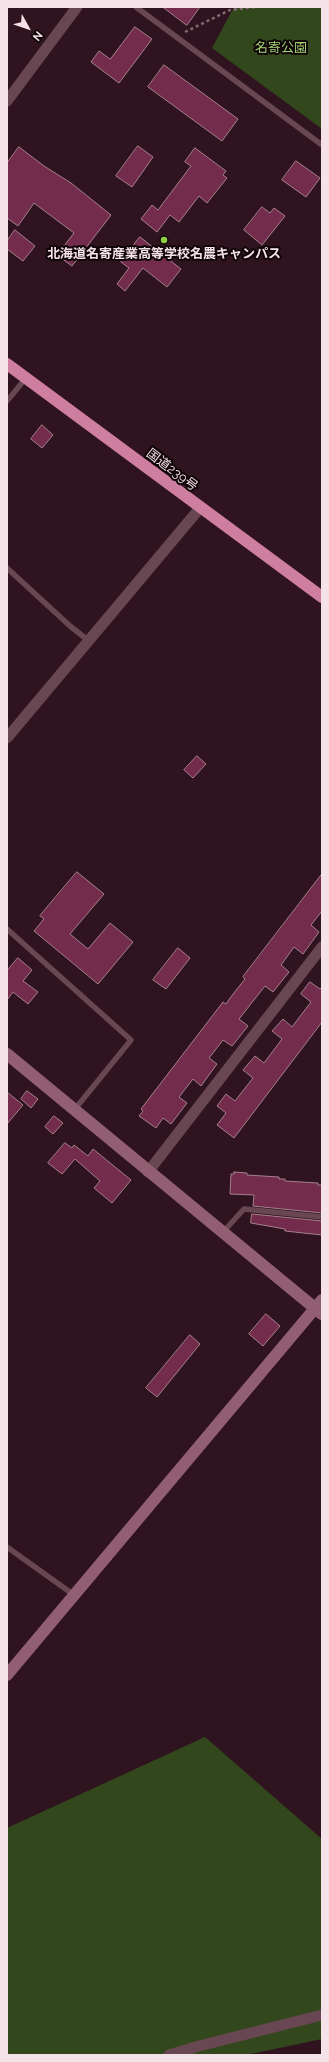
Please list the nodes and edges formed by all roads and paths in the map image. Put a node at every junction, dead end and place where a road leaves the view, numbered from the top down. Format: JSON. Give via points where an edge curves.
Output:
{"nodes":[{"id":1,"x":77,"y":7,"type":"edge"},
{"id":2,"x":136,"y":7,"type":"edge"},
{"id":3,"x":255,"y":7,"type":"edge"},
{"id":4,"x":231,"y":8,"type":"edge"},
{"id":5,"x":176,"y":37,"type":"junction"},
{"id":6,"x":7,"y":101,"type":"edge"},
{"id":7,"x":322,"y":146,"type":"edge"},
{"id":8,"x":7,"y":364,"type":"edge"},
{"id":9,"x":26,"y":378,"type":"junction"},
{"id":10,"x":7,"y":400,"type":"edge"},
{"id":11,"x":200,"y":508,"type":"junction"},
{"id":12,"x":7,"y":568,"type":"edge"},
{"id":13,"x":322,"y":597,"type":"edge"},
{"id":14,"x":89,"y":641,"type":"junction"},
{"id":15,"x":8,"y":733,"type":"edge"},
{"id":16,"x":7,"y":929,"type":"edge"},
{"id":17,"x":322,"y":947,"type":"edge"},
{"id":18,"x":7,"y":1054,"type":"edge"},
{"id":19,"x":74,"y":1110,"type":"junction"},
{"id":20,"x":148,"y":1172,"type":"junction"},
{"id":21,"x":322,"y":1217,"type":"edge"},
{"id":22,"x":223,"y":1233,"type":"junction"},
{"id":23,"x":320,"y":1307,"type":"edge"},
{"id":24,"x":7,"y":1546,"type":"edge"},
{"id":25,"x":74,"y":1595,"type":"junction"},
{"id":26,"x":7,"y":1675,"type":"edge"},
{"id":27,"x":322,"y":2016,"type":"edge"},
{"id":28,"x":169,"y":2055,"type":"edge"}],
"edges":[{"from":1,"to":6,"type":"street"},
{"from":2,"to":5,"type":"lane"},
{"from":3,"to":4,"type":"path"},
{"from":4,"to":5,"type":"path"},
{"from":5,"to":7,"type":"lane"},
{"from":8,"to":9,"type":"highway","name":"国道239号"},
{"from":9,"to":10,"type":"lane"},
{"from":9,"to":11,"type":"highway","name":"国道239号"},
{"from":11,"to":13,"type":"highway","name":"国道239号"},
{"from":11,"to":14,"type":"street"},
{"from":12,"to":14,"type":"lane"},
{"from":14,"to":15,"type":"street"},
{"from":16,"to":19,"type":"lane","via":[[131,1040]]},
{"from":17,"to":20,"type":"street"},
{"from":18,"to":19,"type":"street"},
{"from":19,"to":20,"type":"street"},
{"from":20,"to":22,"type":"street"},
{"from":21,"to":22,"type":"lane","via":[[244,1209]]},
{"from":22,"to":23,"type":"street"},
{"from":23,"to":25,"type":"street"},
{"from":24,"to":25,"type":"lane"},
{"from":25,"to":26,"type":"street"},
{"from":27,"to":28,"type":"street"}]}
